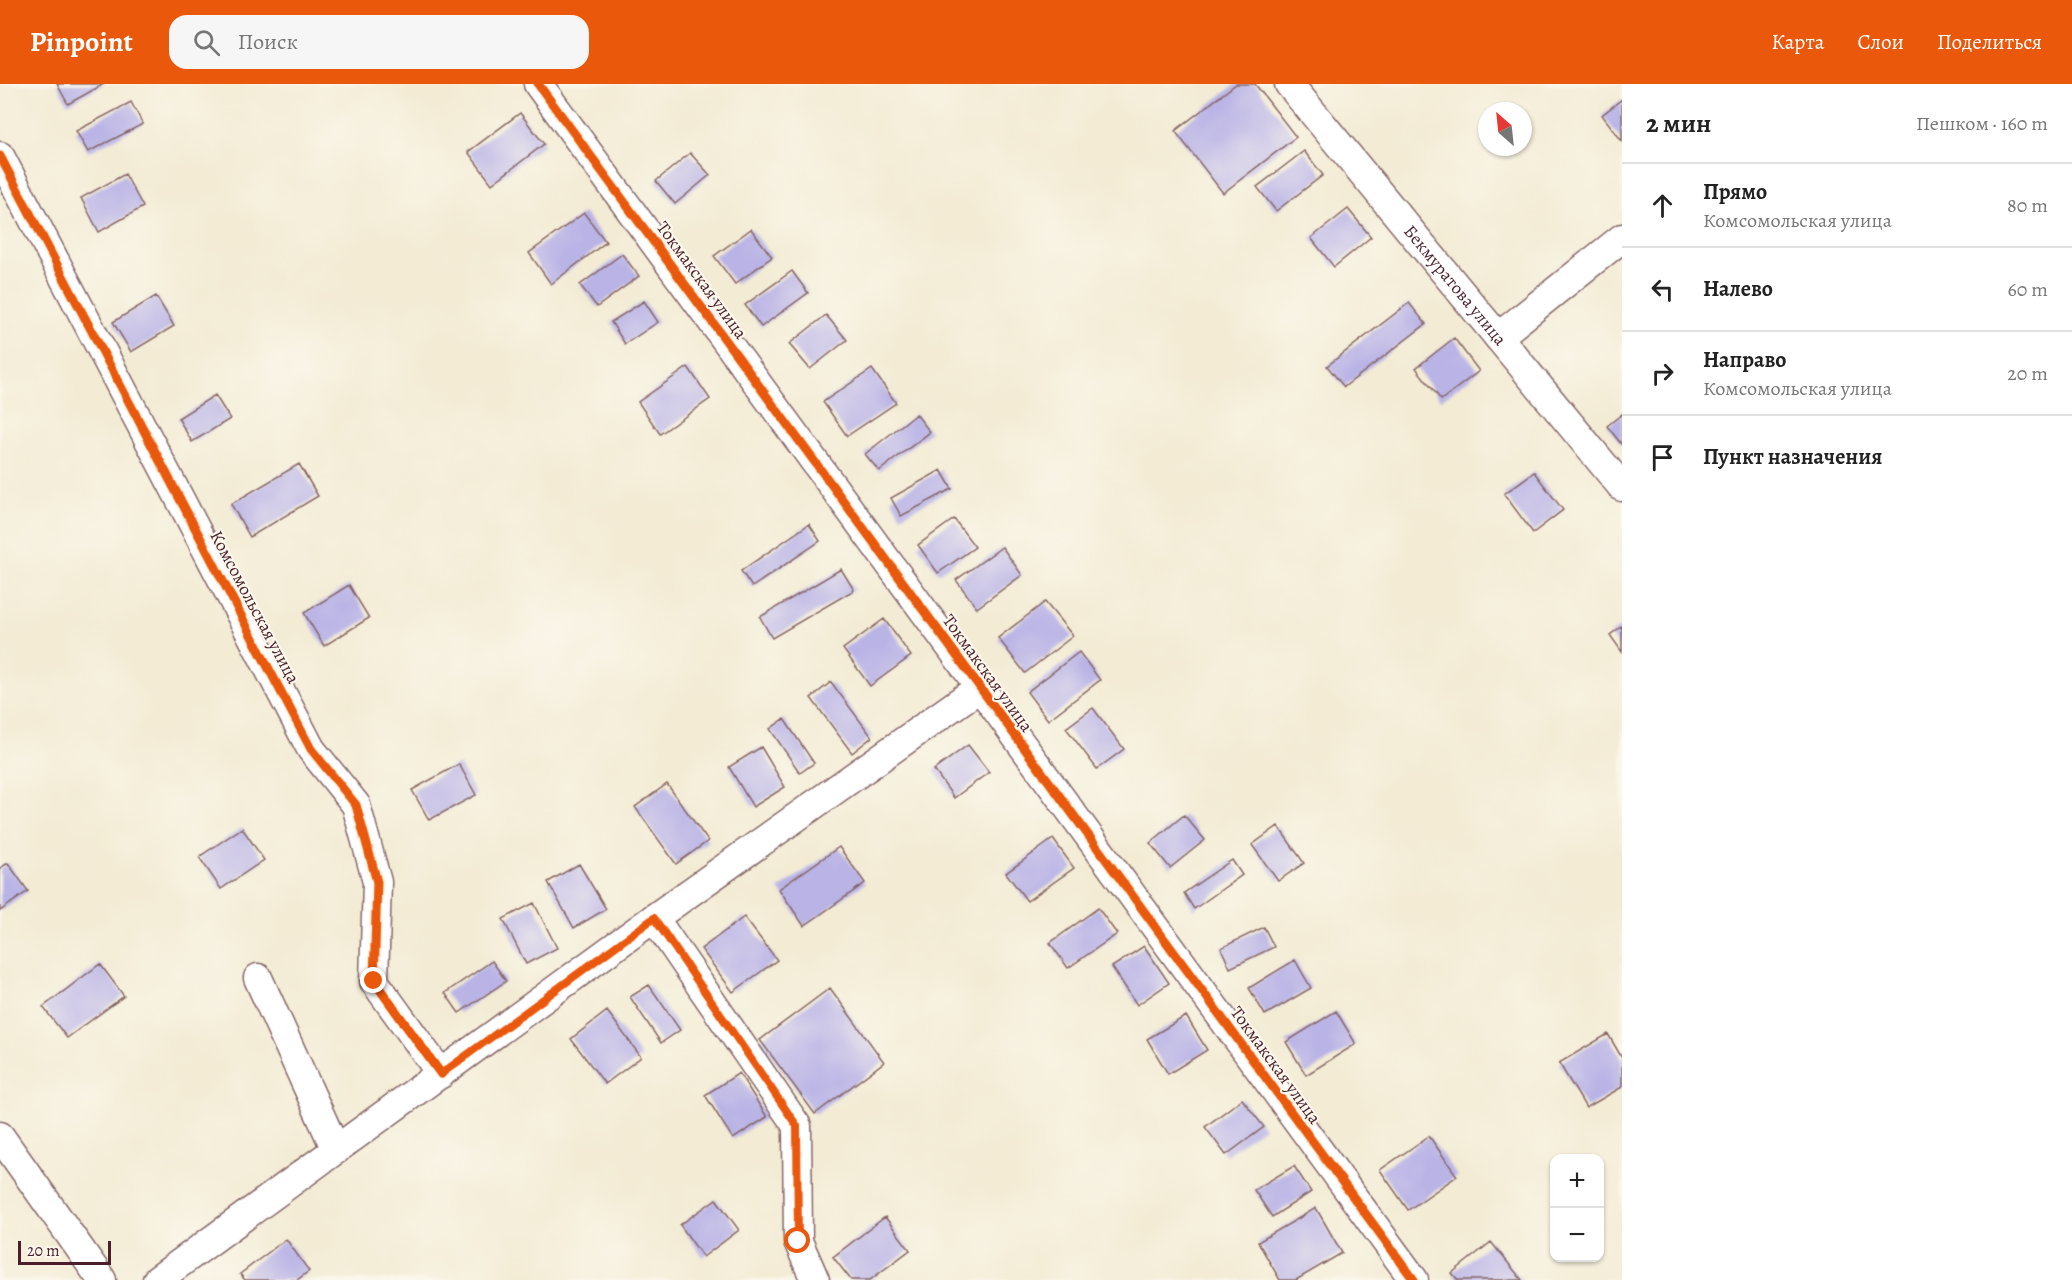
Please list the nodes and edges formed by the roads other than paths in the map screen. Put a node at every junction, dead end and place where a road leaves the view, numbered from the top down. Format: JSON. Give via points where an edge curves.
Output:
{"nodes":[{"id":1,"x":538,"y":84,"type":"edge"},
{"id":2,"x":1289,"y":84,"type":"edge"},
{"id":3,"x":0,"y":156,"type":"edge"},
{"id":4,"x":1622,"y":238,"type":"edge"},
{"id":5,"x":1498,"y":337,"type":"junction"},
{"id":6,"x":1622,"y":487,"type":"edge"},
{"id":7,"x":979,"y":688,"type":"junction"},
{"id":8,"x":654,"y":918,"type":"junction"},
{"id":9,"x":258,"y":978,"type":"dead end"},
{"id":10,"x":441,"y":1074,"type":"junction"},
{"id":11,"x":0,"y":1136,"type":"edge"},
{"id":12,"x":336,"y":1150,"type":"junction"},
{"id":13,"x":102,"y":1280,"type":"edge"},
{"id":14,"x":157,"y":1280,"type":"edge"},
{"id":15,"x":815,"y":1280,"type":"edge"},
{"id":16,"x":1414,"y":1280,"type":"edge"}],
"edges":[{"from":1,"to":7,"type":"street","name":"Токмакская улица"},
{"from":2,"to":5,"type":"street","name":"Бекмуратова улица"},
{"from":3,"to":10,"type":"street","name":"Комсомольская улица","via":[[311,749],[356,805],[377,882],[374,981]]},
{"from":4,"to":5,"type":"street"},
{"from":5,"to":6,"type":"street","name":"Бекмуратова улица"},
{"from":7,"to":8,"type":"street"},
{"from":7,"to":16,"type":"street","name":"Токмакская улица"},
{"from":8,"to":10,"type":"street"},
{"from":8,"to":15,"type":"street","via":[[797,1126],[798,1241]]},
{"from":9,"to":12,"type":"street"},
{"from":10,"to":12,"type":"street"},
{"from":11,"to":13,"type":"street"},
{"from":12,"to":14,"type":"street"}]}
